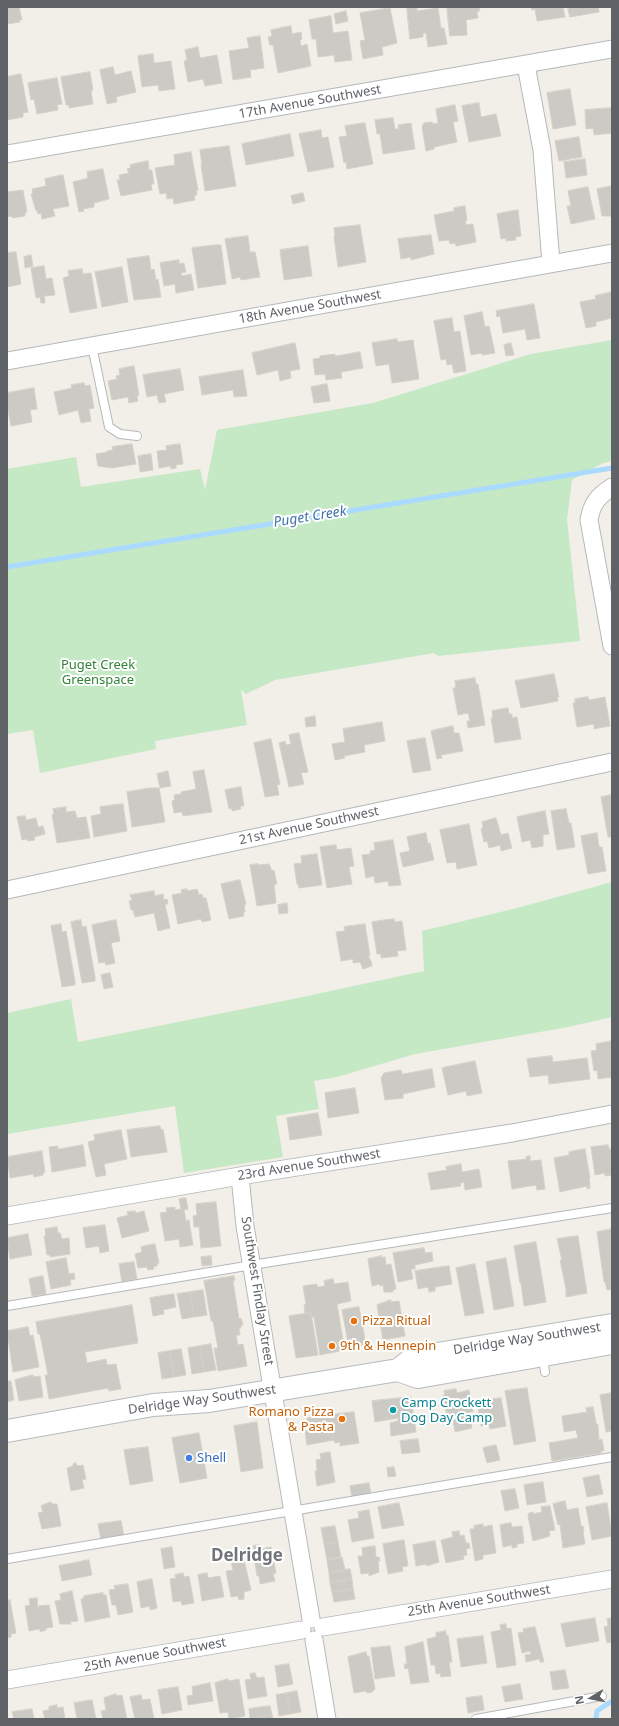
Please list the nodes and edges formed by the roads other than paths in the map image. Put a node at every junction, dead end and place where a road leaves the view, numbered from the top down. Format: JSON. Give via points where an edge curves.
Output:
{"nodes":[{"id":1,"x":612,"y":49,"type":"edge"},
{"id":2,"x":526,"y":65,"type":"junction"},
{"id":3,"x":7,"y":154,"type":"edge"},
{"id":4,"x":612,"y":252,"type":"edge"},
{"id":5,"x":551,"y":262,"type":"junction"},
{"id":6,"x":92,"y":346,"type":"junction"},
{"id":7,"x":7,"y":361,"type":"edge"},
{"id":8,"x":137,"y":436,"type":"dead end"},
{"id":9,"x":612,"y":487,"type":"edge"},
{"id":10,"x":612,"y":646,"type":"edge"},
{"id":11,"x":612,"y":762,"type":"edge"},
{"id":12,"x":7,"y":890,"type":"edge"},
{"id":13,"x":612,"y":1114,"type":"edge"},
{"id":14,"x":240,"y":1176,"type":"junction"},
{"id":15,"x":612,"y":1208,"type":"edge"},
{"id":16,"x":7,"y":1216,"type":"edge"},
{"id":17,"x":252,"y":1265,"type":"junction"},
{"id":18,"x":7,"y":1306,"type":"edge"},
{"id":19,"x":612,"y":1325,"type":"edge"},
{"id":20,"x":612,"y":1343,"type":"edge"},
{"id":21,"x":398,"y":1370,"type":"junction"},
{"id":22,"x":273,"y":1390,"type":"junction"},
{"id":23,"x":7,"y":1431,"type":"edge"},
{"id":24,"x":612,"y":1458,"type":"edge"},
{"id":25,"x":294,"y":1511,"type":"junction"},
{"id":26,"x":7,"y":1559,"type":"edge"},
{"id":27,"x":612,"y":1579,"type":"edge"},
{"id":28,"x":313,"y":1629,"type":"junction"},
{"id":29,"x":7,"y":1680,"type":"edge"},
{"id":30,"x":602,"y":1696,"type":"dead end"},
{"id":31,"x":327,"y":1719,"type":"edge"},
{"id":32,"x":476,"y":1719,"type":"edge"}],
"edges":[{"from":1,"to":2,"type":"street","name":"17th Avenue Southwest"},
{"from":2,"to":3,"type":"street","name":"17th Avenue Southwest"},
{"from":2,"to":5,"type":"street","via":[[542,150]]},
{"from":4,"to":5,"type":"street","name":"18th Avenue Southwest"},
{"from":5,"to":6,"type":"street","name":"18th Avenue Southwest"},
{"from":6,"to":7,"type":"street","name":"18th Avenue Southwest"},
{"from":6,"to":8,"type":"lane","via":[[109,427],[120,434]]},
{"from":9,"to":10,"type":"street","via":[[601,494],[591,508],[589,520]]},
{"from":11,"to":12,"type":"street","name":"21st Avenue Southwest"},
{"from":13,"to":14,"type":"street","name":"23rd Avenue Southwest","via":[[512,1133]]},
{"from":14,"to":16,"type":"street","name":"23rd Avenue Southwest"},
{"from":14,"to":17,"type":"street","name":"Southwest Findlay Street"},
{"from":15,"to":17,"type":"lane"},
{"from":17,"to":18,"type":"lane"},
{"from":17,"to":22,"type":"street","name":"Southwest Findlay Street"},
{"from":19,"to":21,"type":"main road","name":"Delridge Way Southwest","via":[[413,1358]]},
{"from":20,"to":21,"type":"main road","name":"Delridge Way Southwest","via":[[543,1364],[418,1377]]},
{"from":21,"to":22,"type":"main road","name":"Delridge Way Southwest"},
{"from":22,"to":23,"type":"main road","name":"Delridge Way Southwest","via":[[153,1405]]},
{"from":22,"to":25,"type":"street","name":"Southwest Findlay Street"},
{"from":24,"to":25,"type":"lane"},
{"from":25,"to":26,"type":"lane","via":[[22,1552]]},
{"from":25,"to":28,"type":"street","name":"Southwest Findlay Street"},
{"from":27,"to":28,"type":"street","name":"25th Avenue Southwest"},
{"from":28,"to":29,"type":"street","name":"25th Avenue Southwest"},
{"from":28,"to":31,"type":"street","name":"Southwest Findlay Street"},
{"from":30,"to":32,"type":"lane"}]}
